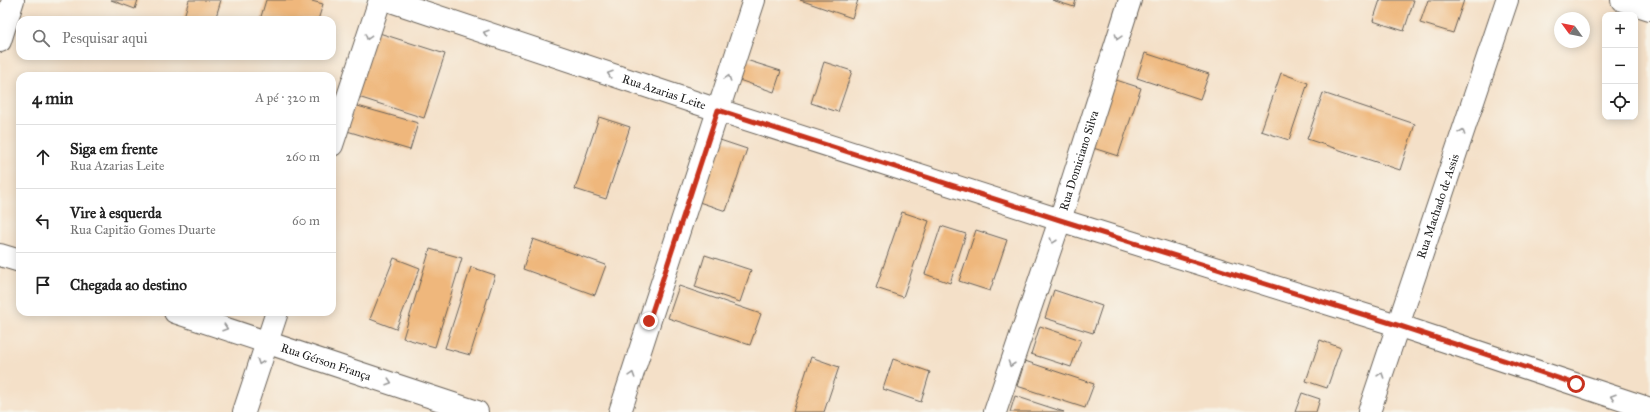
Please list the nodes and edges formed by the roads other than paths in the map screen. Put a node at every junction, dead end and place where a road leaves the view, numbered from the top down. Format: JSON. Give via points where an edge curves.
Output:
{"nodes":[{"id":1,"x":13,"y":0,"type":"edge"},
{"id":2,"x":380,"y":0,"type":"edge"},
{"id":3,"x":388,"y":0,"type":"edge"},
{"id":4,"x":754,"y":0,"type":"edge"},
{"id":5,"x":1130,"y":0,"type":"edge"},
{"id":6,"x":1507,"y":0,"type":"edge"},
{"id":7,"x":1622,"y":0,"type":"edge"},
{"id":8,"x":1650,"y":9,"type":"edge"},
{"id":9,"x":0,"y":40,"type":"edge"},
{"id":10,"x":718,"y":110,"type":"junction"},
{"id":11,"x":336,"y":134,"type":"edge"},
{"id":12,"x":1060,"y":220,"type":"junction"},
{"id":13,"x":0,"y":255,"type":"edge"},
{"id":14,"x":16,"y":261,"type":"edge"},
{"id":15,"x":187,"y":316,"type":"edge"},
{"id":16,"x":276,"y":316,"type":"edge"},
{"id":17,"x":1397,"y":325,"type":"junction"},
{"id":18,"x":267,"y":342,"type":"junction"},
{"id":19,"x":1650,"y":409,"type":"edge"},
{"id":20,"x":244,"y":412,"type":"edge"},
{"id":21,"x":478,"y":412,"type":"edge"},
{"id":22,"x":620,"y":412,"type":"edge"},
{"id":23,"x":995,"y":412,"type":"edge"},
{"id":24,"x":1369,"y":412,"type":"edge"}],
"edges":[{"from":1,"to":9,"type":"street"},
{"from":2,"to":11,"type":"street","one_way":true},
{"from":10,"to":3,"type":"street","name":"Rua Azarias Leite","one_way":true},
{"from":10,"to":4,"type":"street","one_way":true},
{"from":5,"to":12,"type":"street","name":"Rua Domiciano Silva","one_way":true},
{"from":17,"to":6,"type":"street","name":"Rua Machado de Assis","one_way":true},
{"from":7,"to":8,"type":"street"},
{"from":10,"to":12,"type":"street","name":"Rua Azarias Leite"},
{"from":22,"to":10,"type":"street","one_way":true},
{"from":12,"to":17,"type":"street","name":"Rua Azarias Leite"},
{"from":12,"to":23,"type":"street","name":"Rua Domiciano Silva","one_way":true},
{"from":13,"to":14,"type":"street"},
{"from":15,"to":18,"type":"street","name":"Rua Gérson França","one_way":true},
{"from":16,"to":18,"type":"street"},
{"from":19,"to":17,"type":"street","name":"Rua Azarias Leite","one_way":true},
{"from":24,"to":17,"type":"street","name":"Rua Machado de Assis","one_way":true},
{"from":18,"to":20,"type":"street","one_way":true},
{"from":18,"to":21,"type":"street","name":"Rua Gérson França","one_way":true}]}
